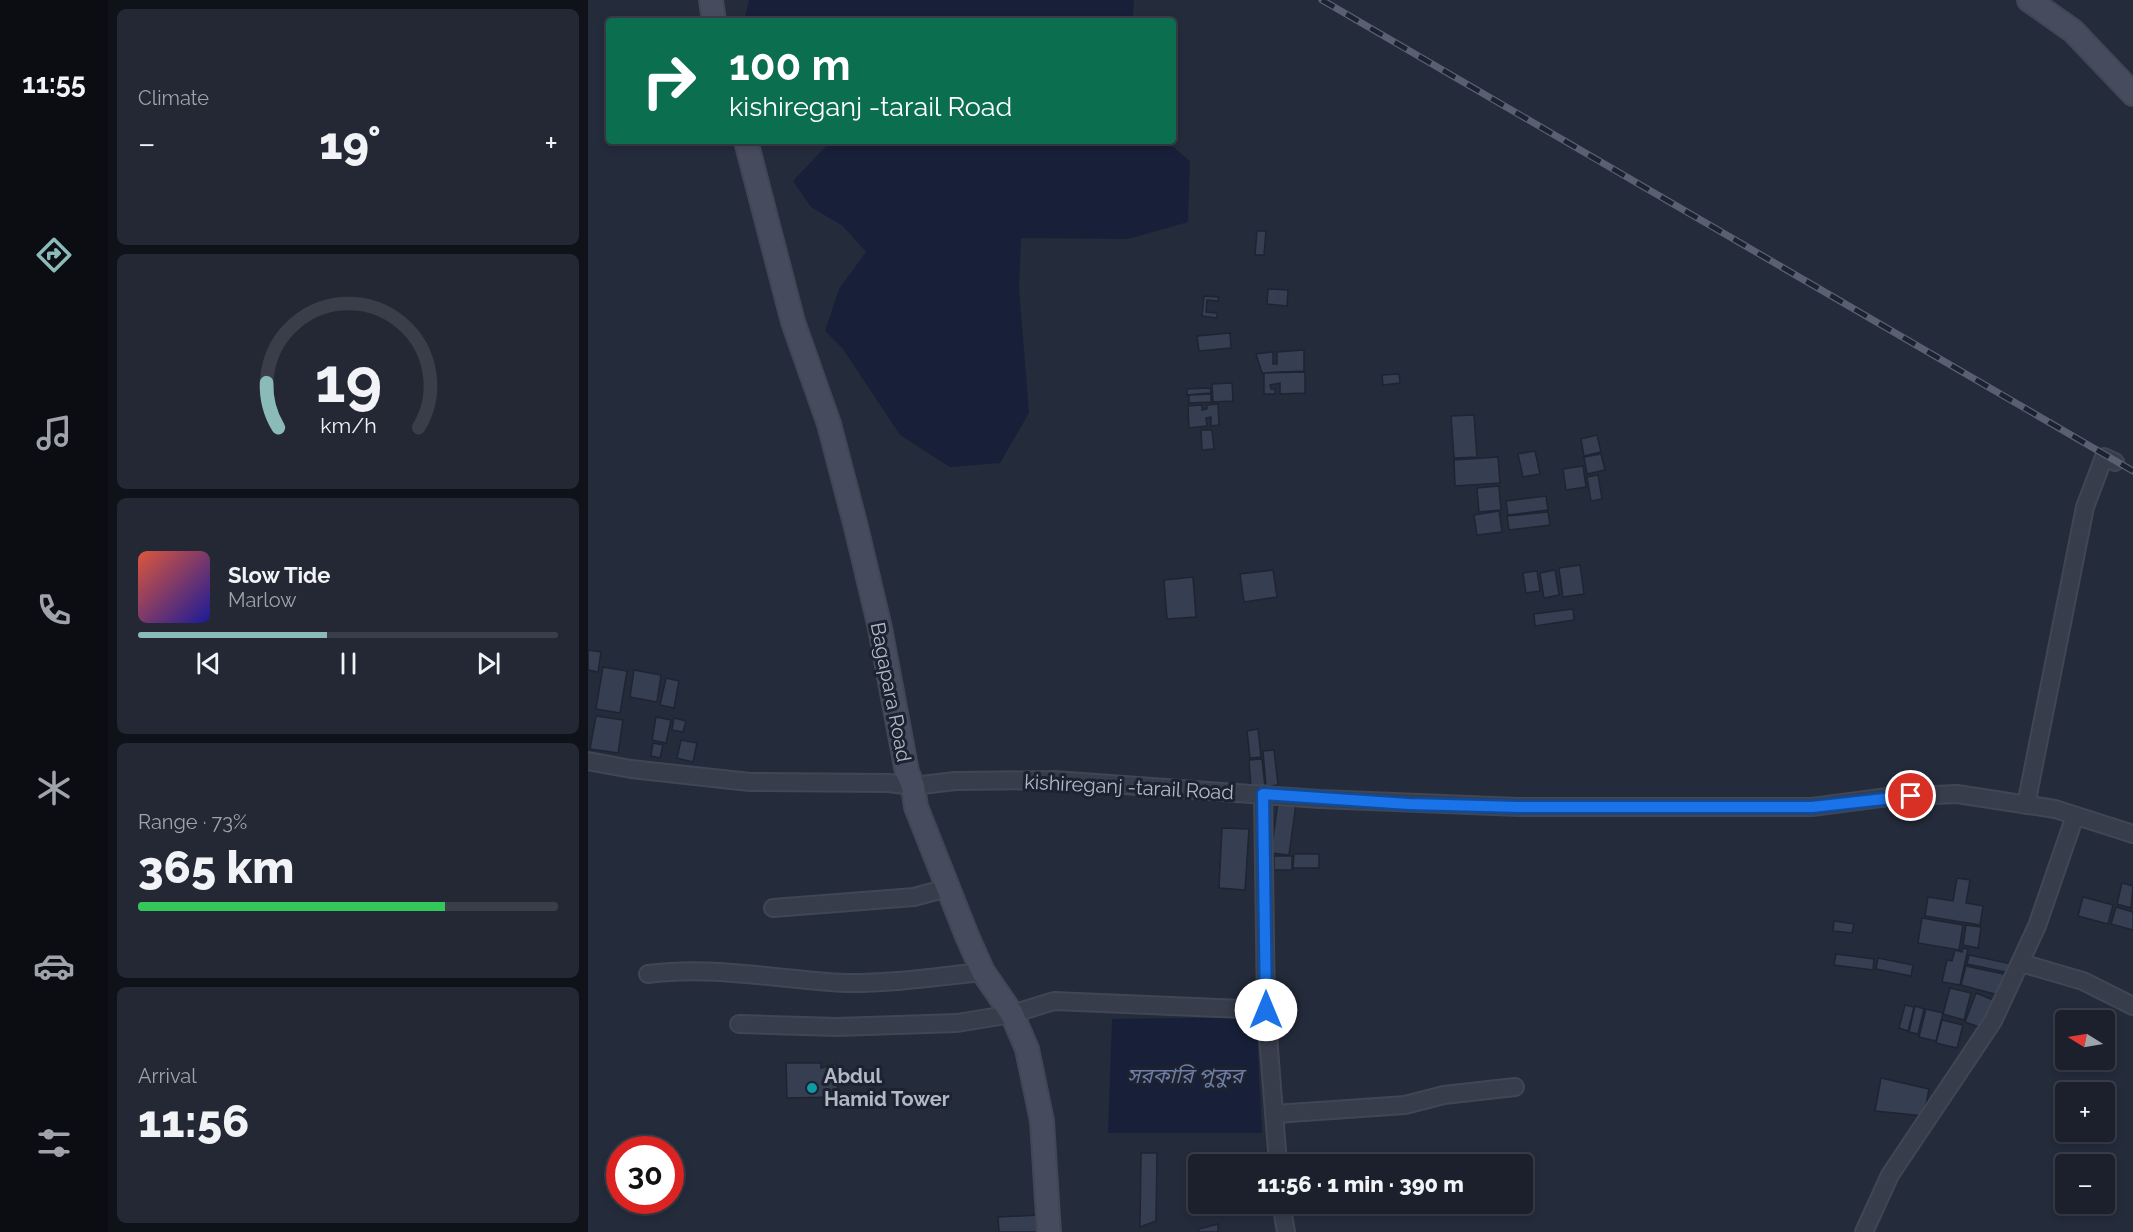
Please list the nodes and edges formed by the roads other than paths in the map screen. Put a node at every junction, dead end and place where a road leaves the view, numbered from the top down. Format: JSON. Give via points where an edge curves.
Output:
{"nodes":[{"id":1,"x":711,"y":0,"type":"edge"},
{"id":2,"x":2029,"y":0,"type":"edge"},
{"id":3,"x":714,"y":18,"type":"edge"},
{"id":4,"x":2133,"y":94,"type":"edge"},
{"id":5,"x":747,"y":144,"type":"edge"},
{"id":6,"x":2115,"y":462,"type":"dead end"},
{"id":7,"x":588,"y":761,"type":"edge"},
{"id":8,"x":913,"y":786,"type":"junction"},
{"id":9,"x":1263,"y":794,"type":"junction"},
{"id":10,"x":2026,"y":805,"type":"junction"},
{"id":11,"x":2075,"y":816,"type":"junction"},
{"id":12,"x":2133,"y":834,"type":"edge"},
{"id":13,"x":947,"y":888,"type":"junction"},
{"id":14,"x":773,"y":908,"type":"dead end"},
{"id":15,"x":2021,"y":963,"type":"junction"},
{"id":16,"x":983,"y":972,"type":"junction"},
{"id":17,"x":648,"y":974,"type":"dead end"},
{"id":18,"x":2133,"y":1006,"type":"edge"},
{"id":19,"x":1266,"y":1010,"type":"junction"},
{"id":20,"x":1012,"y":1014,"type":"junction"},
{"id":21,"x":739,"y":1024,"type":"dead end"},
{"id":22,"x":1515,"y":1087,"type":"dead end"},
{"id":23,"x":1275,"y":1114,"type":"junction"},
{"id":24,"x":1277,"y":1154,"type":"edge"},
{"id":25,"x":1283,"y":1214,"type":"edge"},
{"id":26,"x":1048,"y":1232,"type":"edge"},
{"id":27,"x":1286,"y":1232,"type":"edge"},
{"id":28,"x":1864,"y":1232,"type":"edge"}],
"edges":[{"from":1,"to":3,"type":"street"},
{"from":2,"to":4,"type":"street","via":[[2073,31]]},
{"from":5,"to":8,"type":"street","name":"Bagapara Road","via":[[793,322],[838,458],[880,628],[907,772]]},
{"from":6,"to":10,"type":"street","via":[[2104,457],[2085,507]]},
{"from":7,"to":8,"type":"street","name":"kishireganj -tarail Road","via":[[750,782]]},
{"from":8,"to":9,"type":"street","name":"kishireganj -tarail Road","via":[[956,781],[1054,780]]},
{"from":8,"to":13,"type":"street","name":"Bagapara Road","via":[[916,807]]},
{"from":9,"to":10,"type":"street","name":"kishireganj -tarail Road","via":[[1519,807],[1803,807],[1957,794]]},
{"from":9,"to":19,"type":"street"},
{"from":10,"to":11,"type":"street","name":"kishireganj -tarail Road"},
{"from":11,"to":12,"type":"street","name":"kishireganj -tarail Road"},
{"from":11,"to":15,"type":"street"},
{"from":13,"to":14,"type":"street","via":[[914,897]]},
{"from":13,"to":16,"type":"street","name":"Bagapara Road"},
{"from":15,"to":18,"type":"street","via":[[2083,981]]},
{"from":15,"to":28,"type":"street","via":[[1993,1021],[1890,1175]]},
{"from":16,"to":17,"type":"street","via":[[848,983],[673,970]]},
{"from":16,"to":20,"type":"street","name":"Bagapara Road"},
{"from":19,"to":20,"type":"street","via":[[1054,1001]]},
{"from":19,"to":23,"type":"street"},
{"from":20,"to":21,"type":"street","via":[[933,1024]]},
{"from":20,"to":26,"type":"street","name":"Bagapara Road","via":[[1027,1049],[1042,1121]]},
{"from":22,"to":23,"type":"street","via":[[1444,1095],[1405,1105]]},
{"from":23,"to":24,"type":"street"},
{"from":25,"to":27,"type":"street"}]}
